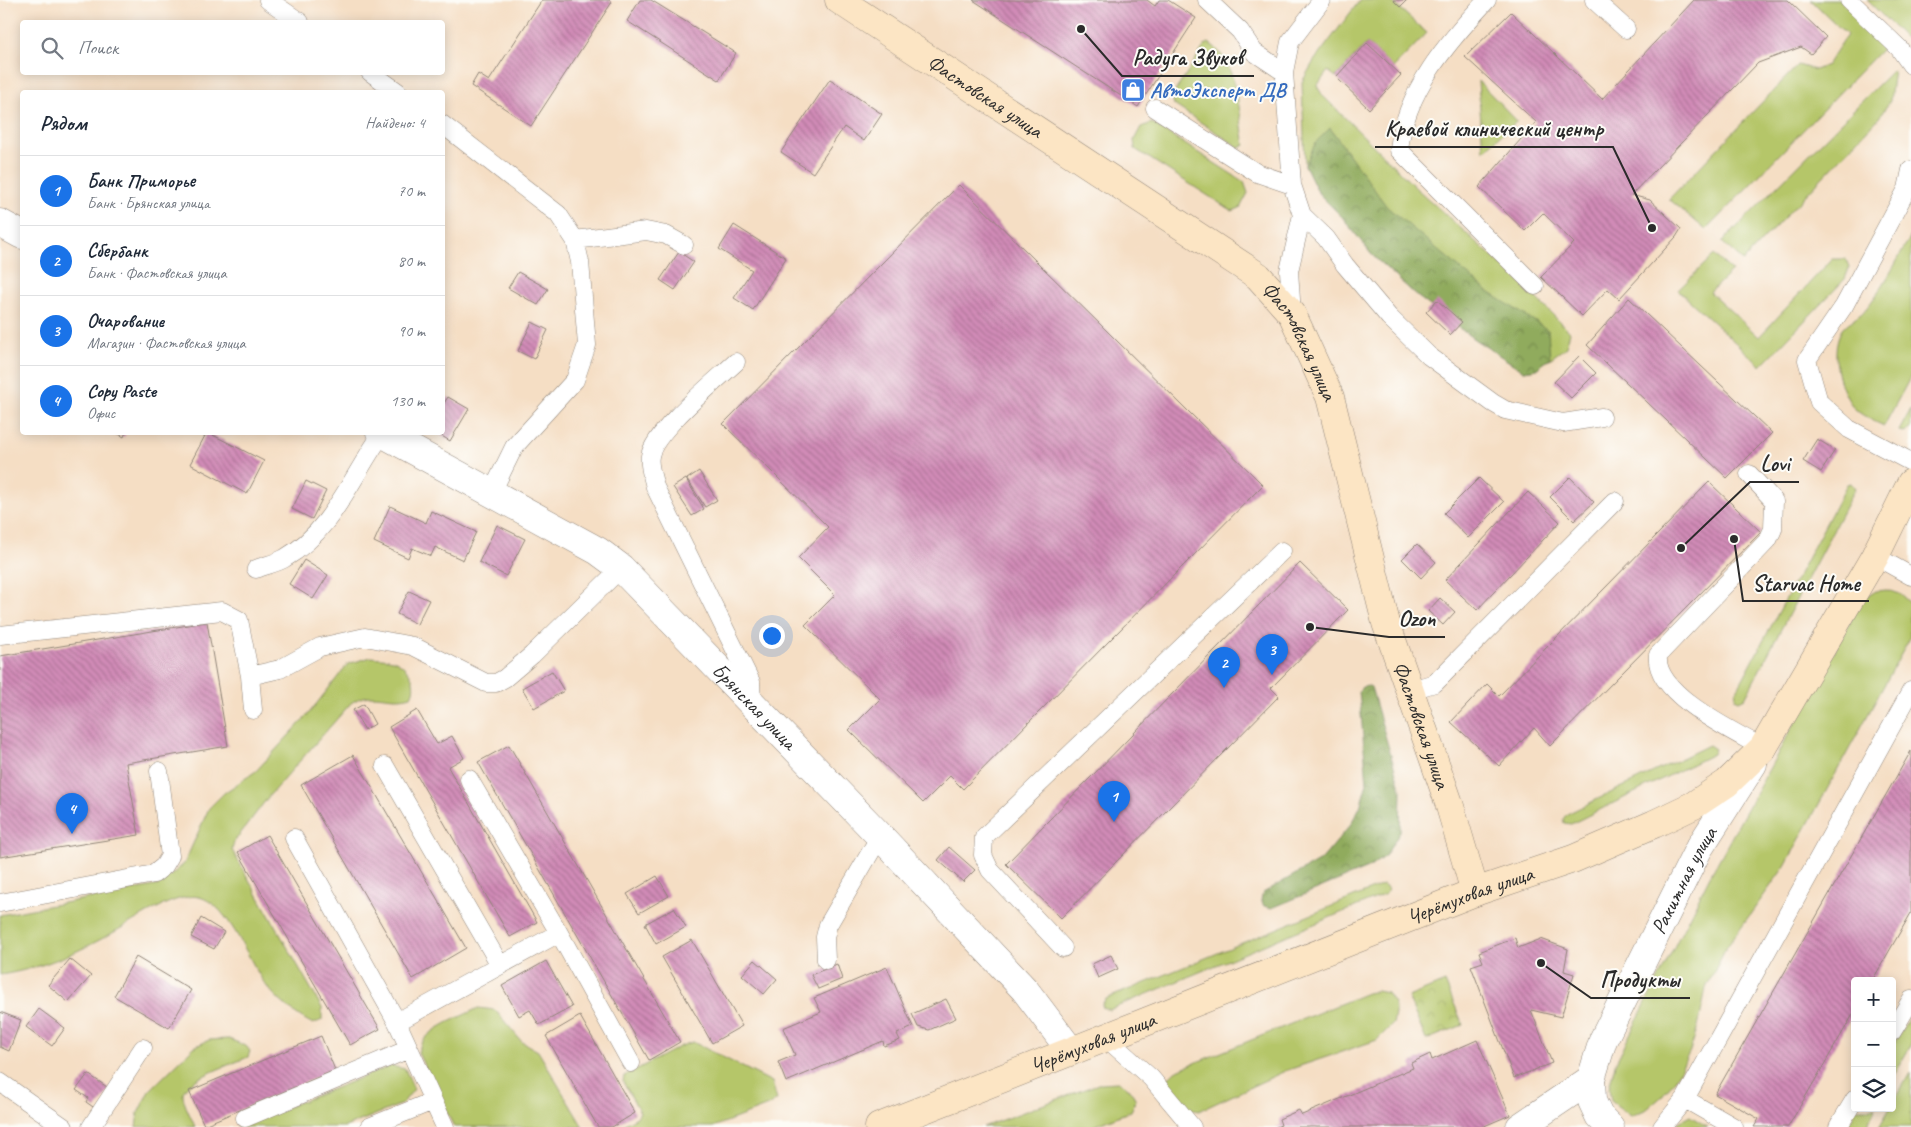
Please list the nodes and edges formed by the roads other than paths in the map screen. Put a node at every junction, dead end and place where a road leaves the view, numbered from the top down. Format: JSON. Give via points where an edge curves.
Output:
{"nodes":[{"id":1,"x":268,"y":0,"type":"edge"},
{"id":2,"x":839,"y":0,"type":"edge"},
{"id":3,"x":1207,"y":0,"type":"edge"},
{"id":4,"x":1322,"y":0,"type":"edge"},
{"id":5,"x":1487,"y":0,"type":"edge"},
{"id":6,"x":1594,"y":0,"type":"edge"},
{"id":7,"x":1849,"y":0,"type":"edge"},
{"id":8,"x":297,"y":20,"type":"edge"},
{"id":9,"x":1626,"y":29,"type":"dead end"},
{"id":10,"x":1911,"y":65,"type":"edge"},
{"id":11,"x":1284,"y":72,"type":"junction"},
{"id":12,"x":374,"y":75,"type":"edge"},
{"id":13,"x":395,"y":90,"type":"edge"},
{"id":14,"x":1155,"y":108,"type":"dead end"},
{"id":15,"x":445,"y":126,"type":"edge"},
{"id":16,"x":1911,"y":170,"type":"edge"},
{"id":17,"x":1292,"y":185,"type":"junction"},
{"id":18,"x":1302,"y":215,"type":"junction"},
{"id":19,"x":0,"y":223,"type":"edge"},
{"id":20,"x":20,"y":234,"type":"edge"},
{"id":21,"x":576,"y":240,"type":"junction"},
{"id":22,"x":684,"y":245,"type":"dead end"},
{"id":23,"x":1535,"y":286,"type":"dead end"},
{"id":24,"x":1292,"y":314,"type":"junction"},
{"id":25,"x":736,"y":362,"type":"dead end"},
{"id":26,"x":1602,"y":417,"type":"dead end"},
{"id":27,"x":380,"y":435,"type":"edge"},
{"id":28,"x":385,"y":435,"type":"edge"},
{"id":29,"x":1911,"y":462,"type":"edge"},
{"id":30,"x":1749,"y":474,"type":"dead end"},
{"id":31,"x":1911,"y":483,"type":"edge"},
{"id":32,"x":492,"y":492,"type":"junction"},
{"id":33,"x":1615,"y":501,"type":"dead end"},
{"id":34,"x":1282,"y":551,"type":"dead end"},
{"id":35,"x":1875,"y":556,"type":"junction"},
{"id":36,"x":256,"y":568,"type":"dead end"},
{"id":37,"x":621,"y":568,"type":"junction"},
{"id":38,"x":1911,"y":576,"type":"edge"},
{"id":39,"x":0,"y":635,"type":"edge"},
{"id":40,"x":250,"y":676,"type":"junction"},
{"id":41,"x":1411,"y":690,"type":"junction"},
{"id":42,"x":1911,"y":691,"type":"edge"},
{"id":43,"x":752,"y":705,"type":"junction"},
{"id":44,"x":253,"y":710,"type":"dead end"},
{"id":45,"x":1763,"y":748,"type":"junction"},
{"id":46,"x":385,"y":766,"type":"dead end"},
{"id":47,"x":158,"y":771,"type":"dead end"},
{"id":48,"x":469,"y":779,"type":"dead end"},
{"id":49,"x":880,"y":836,"type":"junction"},
{"id":50,"x":294,"y":838,"type":"dead end"},
{"id":51,"x":1475,"y":892,"type":"junction"},
{"id":52,"x":0,"y":903,"type":"edge"},
{"id":53,"x":559,"y":933,"type":"junction"},
{"id":54,"x":1063,"y":948,"type":"dead end"},
{"id":55,"x":826,"y":960,"type":"dead end"},
{"id":56,"x":500,"y":964,"type":"junction"},
{"id":57,"x":1911,"y":1000,"type":"edge"},
{"id":58,"x":397,"y":1022,"type":"junction"},
{"id":59,"x":1896,"y":1025,"type":"edge"},
{"id":60,"x":1106,"y":1038,"type":"junction"},
{"id":61,"x":143,"y":1048,"type":"dead end"},
{"id":62,"x":408,"y":1049,"type":"junction"},
{"id":63,"x":1071,"y":1051,"type":"junction"},
{"id":64,"x":630,"y":1063,"type":"dead end"},
{"id":65,"x":1590,"y":1079,"type":"junction"},
{"id":66,"x":0,"y":1082,"type":"edge"},
{"id":67,"x":1685,"y":1099,"type":"junction"},
{"id":68,"x":433,"y":1101,"type":"junction"},
{"id":69,"x":1851,"y":1106,"type":"edge"},
{"id":70,"x":245,"y":1118,"type":"dead end"},
{"id":71,"x":64,"y":1127,"type":"edge"},
{"id":72,"x":90,"y":1127,"type":"edge"},
{"id":73,"x":369,"y":1127,"type":"edge"},
{"id":74,"x":445,"y":1127,"type":"edge"},
{"id":75,"x":879,"y":1127,"type":"edge"},
{"id":76,"x":1192,"y":1127,"type":"edge"},
{"id":77,"x":1520,"y":1127,"type":"edge"},
{"id":78,"x":1610,"y":1127,"type":"edge"},
{"id":79,"x":1662,"y":1127,"type":"edge"},
{"id":80,"x":1734,"y":1127,"type":"edge"},
{"id":81,"x":1838,"y":1127,"type":"edge"}],
"edges":[{"from":1,"to":8,"type":"lane"},
{"from":2,"to":24,"type":"main road","name":"Фастовская улица","via":[[1258,276]]},
{"from":3,"to":11,"type":"lane","via":[[1240,30],[1254,52]]},
{"from":4,"to":11,"type":"lane","via":[[1290,42]]},
{"from":5,"to":23,"type":"lane","via":[[1449,41],[1415,95],[1401,130],[1398,150]]},
{"from":6,"to":9,"type":"lane"},
{"from":7,"to":10,"type":"lane","via":[[1899,48]]},
{"from":11,"to":17,"type":"lane"},
{"from":12,"to":13,"type":"lane"},
{"from":14,"to":17,"type":"lane","via":[[1258,173]]},
{"from":15,"to":21,"type":"lane","via":[[558,214]]},
{"from":16,"to":29,"type":"lane","via":[[1907,189],[1844,306],[1807,360],[1819,402],[1849,429]]},
{"from":17,"to":18,"type":"lane"},
{"from":18,"to":24,"type":"lane","via":[[1289,272]]},
{"from":18,"to":26,"type":"lane","via":[[1326,238],[1389,317],[1429,356],[1493,403],[1506,410],[1563,423]]},
{"from":19,"to":20,"type":"street"},
{"from":21,"to":22,"type":"lane","via":[[646,231],[666,235]]},
{"from":21,"to":32,"type":"lane","via":[[587,345],[575,380],[514,447]]},
{"from":24,"to":41,"type":"main road","name":"Фастовская улица","via":[[1330,397],[1386,623]]},
{"from":25,"to":43,"type":"lane","via":[[670,425],[654,444],[650,457],[655,487],[751,682]]},
{"from":27,"to":36,"type":"lane","via":[[334,512],[311,539],[285,558]]},
{"from":28,"to":32,"type":"street","name":"Брянская улица"},
{"from":30,"to":45,"type":"lane","via":[[1774,501],[1771,535],[1658,655],[1657,662],[1659,670],[1689,703],[1707,717]]},
{"from":31,"to":35,"type":"main road","name":"Черёмуховая улица"},
{"from":32,"to":37,"type":"street","name":"Брянская улица"},
{"from":33,"to":41,"type":"lane","via":[[1435,683]]},
{"from":34,"to":54,"type":"lane","via":[[984,837],[983,855],[990,870]]},
{"from":35,"to":38,"type":"lane"},
{"from":35,"to":45,"type":"main road","name":"Черёмуховая улица"},
{"from":37,"to":40,"type":"lane","via":[[532,655],[496,683],[486,683],[413,646],[365,637],[320,647],[280,669]]},
{"from":37,"to":43,"type":"street","name":"Брянская улица"},
{"from":39,"to":40,"type":"lane","via":[[222,611],[239,620]]},
{"from":40,"to":44,"type":"lane"},
{"from":41,"to":51,"type":"main road","name":"Фастовская улица","via":[[1450,803]]},
{"from":42,"to":67,"type":"lane"},
{"from":43,"to":49,"type":"street","name":"Брянская улица"},
{"from":45,"to":51,"type":"main road","name":"Черёмуховая улица","via":[[1727,783],[1694,805],[1573,859]]},
{"from":45,"to":65,"type":"street","name":"Ракитная улица","via":[[1698,850],[1603,1040]]},
{"from":46,"to":56,"type":"lane"},
{"from":47,"to":52,"type":"lane","via":[[170,856],[164,866],[154,874]]},
{"from":48,"to":53,"type":"lane"},
{"from":49,"to":55,"type":"lane","via":[[828,925]]},
{"from":49,"to":63,"type":"street","name":"Брянская улица","via":[[1025,990]]},
{"from":50,"to":58,"type":"lane"},
{"from":51,"to":60,"type":"main road","name":"Черёмуховая улица"},
{"from":53,"to":56,"type":"lane"},
{"from":53,"to":64,"type":"lane"},
{"from":56,"to":58,"type":"lane"},
{"from":57,"to":59,"type":"lane"},
{"from":58,"to":62,"type":"lane"},
{"from":60,"to":63,"type":"main road","name":"Черёмуховая улица"},
{"from":60,"to":76,"type":"lane","via":[[1151,1078]]},
{"from":61,"to":72,"type":"lane"},
{"from":62,"to":68,"type":"lane"},
{"from":62,"to":70,"type":"lane"},
{"from":63,"to":75,"type":"main road","name":"Черёмуховая улица"},
{"from":65,"to":77,"type":"street"},
{"from":65,"to":78,"type":"street","name":"Ракитная улица","via":[[1592,1101]]},
{"from":66,"to":71,"type":"lane"},
{"from":67,"to":79,"type":"lane"},
{"from":67,"to":80,"type":"lane"},
{"from":68,"to":73,"type":"lane"},
{"from":68,"to":74,"type":"lane"},
{"from":69,"to":81,"type":"lane"}]}
